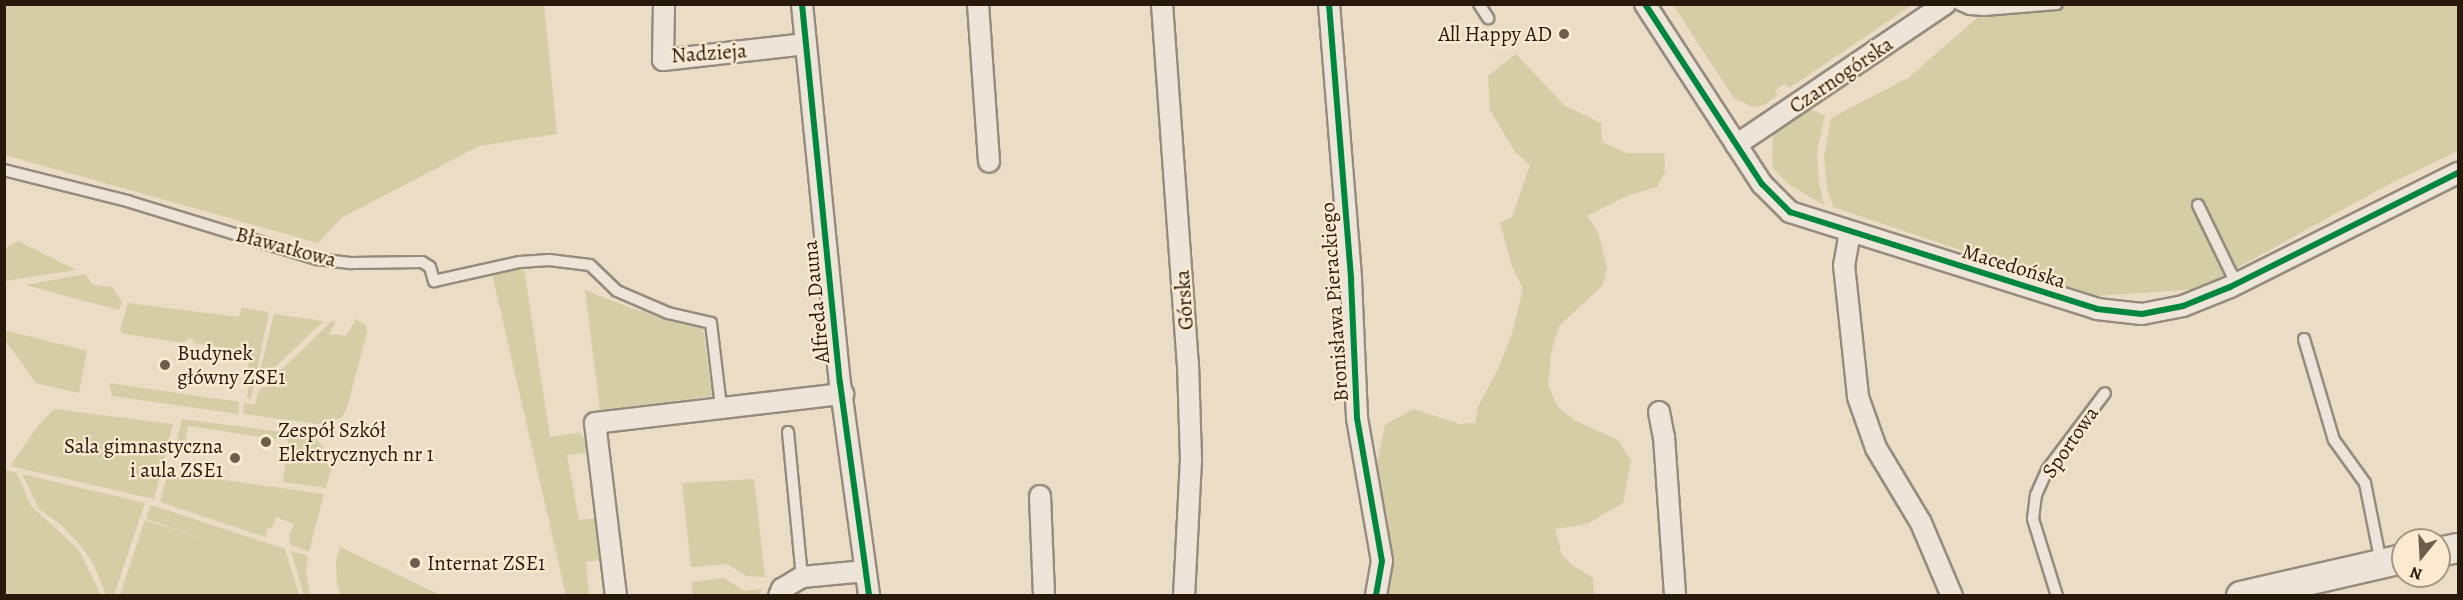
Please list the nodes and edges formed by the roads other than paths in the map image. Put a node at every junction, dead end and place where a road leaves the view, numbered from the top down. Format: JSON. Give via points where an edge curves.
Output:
{"nodes":[{"id":1,"x":664,"y":4,"type":"edge"},
{"id":2,"x":802,"y":4,"type":"edge"},
{"id":3,"x":978,"y":4,"type":"edge"},
{"id":4,"x":1162,"y":4,"type":"edge"},
{"id":5,"x":1329,"y":4,"type":"edge"},
{"id":6,"x":1479,"y":4,"type":"edge"},
{"id":7,"x":1645,"y":4,"type":"edge"},
{"id":8,"x":1945,"y":4,"type":"edge"},
{"id":9,"x":1958,"y":4,"type":"edge"},
{"id":10,"x":2057,"y":4,"type":"edge"},
{"id":11,"x":1488,"y":18,"type":"dead end"},
{"id":12,"x":806,"y":45,"type":"junction"},
{"id":13,"x":1736,"y":145,"type":"junction"},
{"id":14,"x":989,"y":162,"type":"dead end"},
{"id":15,"x":4,"y":170,"type":"edge"},
{"id":16,"x":2458,"y":173,"type":"edge"},
{"id":17,"x":2198,"y":205,"type":"dead end"},
{"id":18,"x":1850,"y":232,"type":"junction"},
{"id":19,"x":2239,"y":282,"type":"junction"},
{"id":20,"x":2304,"y":339,"type":"dead end"},
{"id":21,"x":2105,"y":393,"type":"dead end"},
{"id":22,"x":843,"y":394,"type":"junction"},
{"id":23,"x":721,"y":407,"type":"junction"},
{"id":24,"x":1659,"y":412,"type":"dead end"},
{"id":25,"x":788,"y":432,"type":"dead end"},
{"id":26,"x":1040,"y":496,"type":"dead end"},
{"id":27,"x":2391,"y":558,"type":"edge"},
{"id":28,"x":2391,"y":561,"type":"edge"},
{"id":29,"x":866,"y":571,"type":"junction"},
{"id":30,"x":802,"y":577,"type":"junction"},
{"id":31,"x":616,"y":596,"type":"edge"},
{"id":32,"x":779,"y":596,"type":"edge"},
{"id":33,"x":869,"y":596,"type":"edge"},
{"id":34,"x":1044,"y":596,"type":"edge"},
{"id":35,"x":1184,"y":596,"type":"edge"},
{"id":36,"x":1376,"y":596,"type":"edge"},
{"id":37,"x":1675,"y":596,"type":"edge"},
{"id":38,"x":1952,"y":596,"type":"edge"},
{"id":39,"x":2057,"y":596,"type":"edge"},
{"id":40,"x":2241,"y":596,"type":"edge"}],
"edges":[{"from":1,"to":12,"type":"street","name":"Nadzieja","via":[[663,60]]},
{"from":2,"to":12,"type":"street","name":"Alfreda Dauna"},
{"from":3,"to":14,"type":"street"},
{"from":4,"to":35,"type":"street","name":"Górska","via":[[1189,375],[1191,459]]},
{"from":5,"to":36,"type":"street","name":"Bronisława Pierackiego","via":[[1358,418],[1382,561]]},
{"from":6,"to":11,"type":"lane"},
{"from":7,"to":13,"type":"street","name":"Macedońska"},
{"from":8,"to":13,"type":"street","name":"Czarnogórska"},
{"from":9,"to":10,"type":"lane","via":[[1984,10]]},
{"from":12,"to":22,"type":"street","name":"Alfreda Dauna"},
{"from":13,"to":18,"type":"street","name":"Macedońska","via":[[1780,205],[1800,217]]},
{"from":15,"to":23,"type":"lane","name":"Bławatkowa","via":[[127,201],[317,259],[422,262],[430,267],[434,281],[520,262],[549,260],[590,265],[616,291],[668,313],[711,323]]},
{"from":16,"to":19,"type":"street","name":"Macedońska"},
{"from":17,"to":19,"type":"lane"},
{"from":18,"to":19,"type":"street","name":"Macedońska","via":[[2120,313],[2142,314],[2183,306]]},
{"from":18,"to":38,"type":"street","via":[[1844,265],[1858,398],[1876,448],[1921,523]]},
{"from":20,"to":27,"type":"lane","via":[[2334,440],[2365,483]]},
{"from":21,"to":39,"type":"lane","name":"Sportowa","via":[[2047,470],[2036,495],[2033,519]]},
{"from":22,"to":23,"type":"street"},
{"from":22,"to":29,"type":"street","name":"Alfreda Dauna"},
{"from":23,"to":31,"type":"street","via":[[595,423]]},
{"from":24,"to":37,"type":"street"},
{"from":25,"to":30,"type":"lane"},
{"from":26,"to":34,"type":"street"},
{"from":28,"to":40,"type":"street"},
{"from":29,"to":30,"type":"street"},
{"from":29,"to":33,"type":"street","name":"Alfreda Dauna"},
{"from":30,"to":32,"type":"street","via":[[782,589]]}]}
